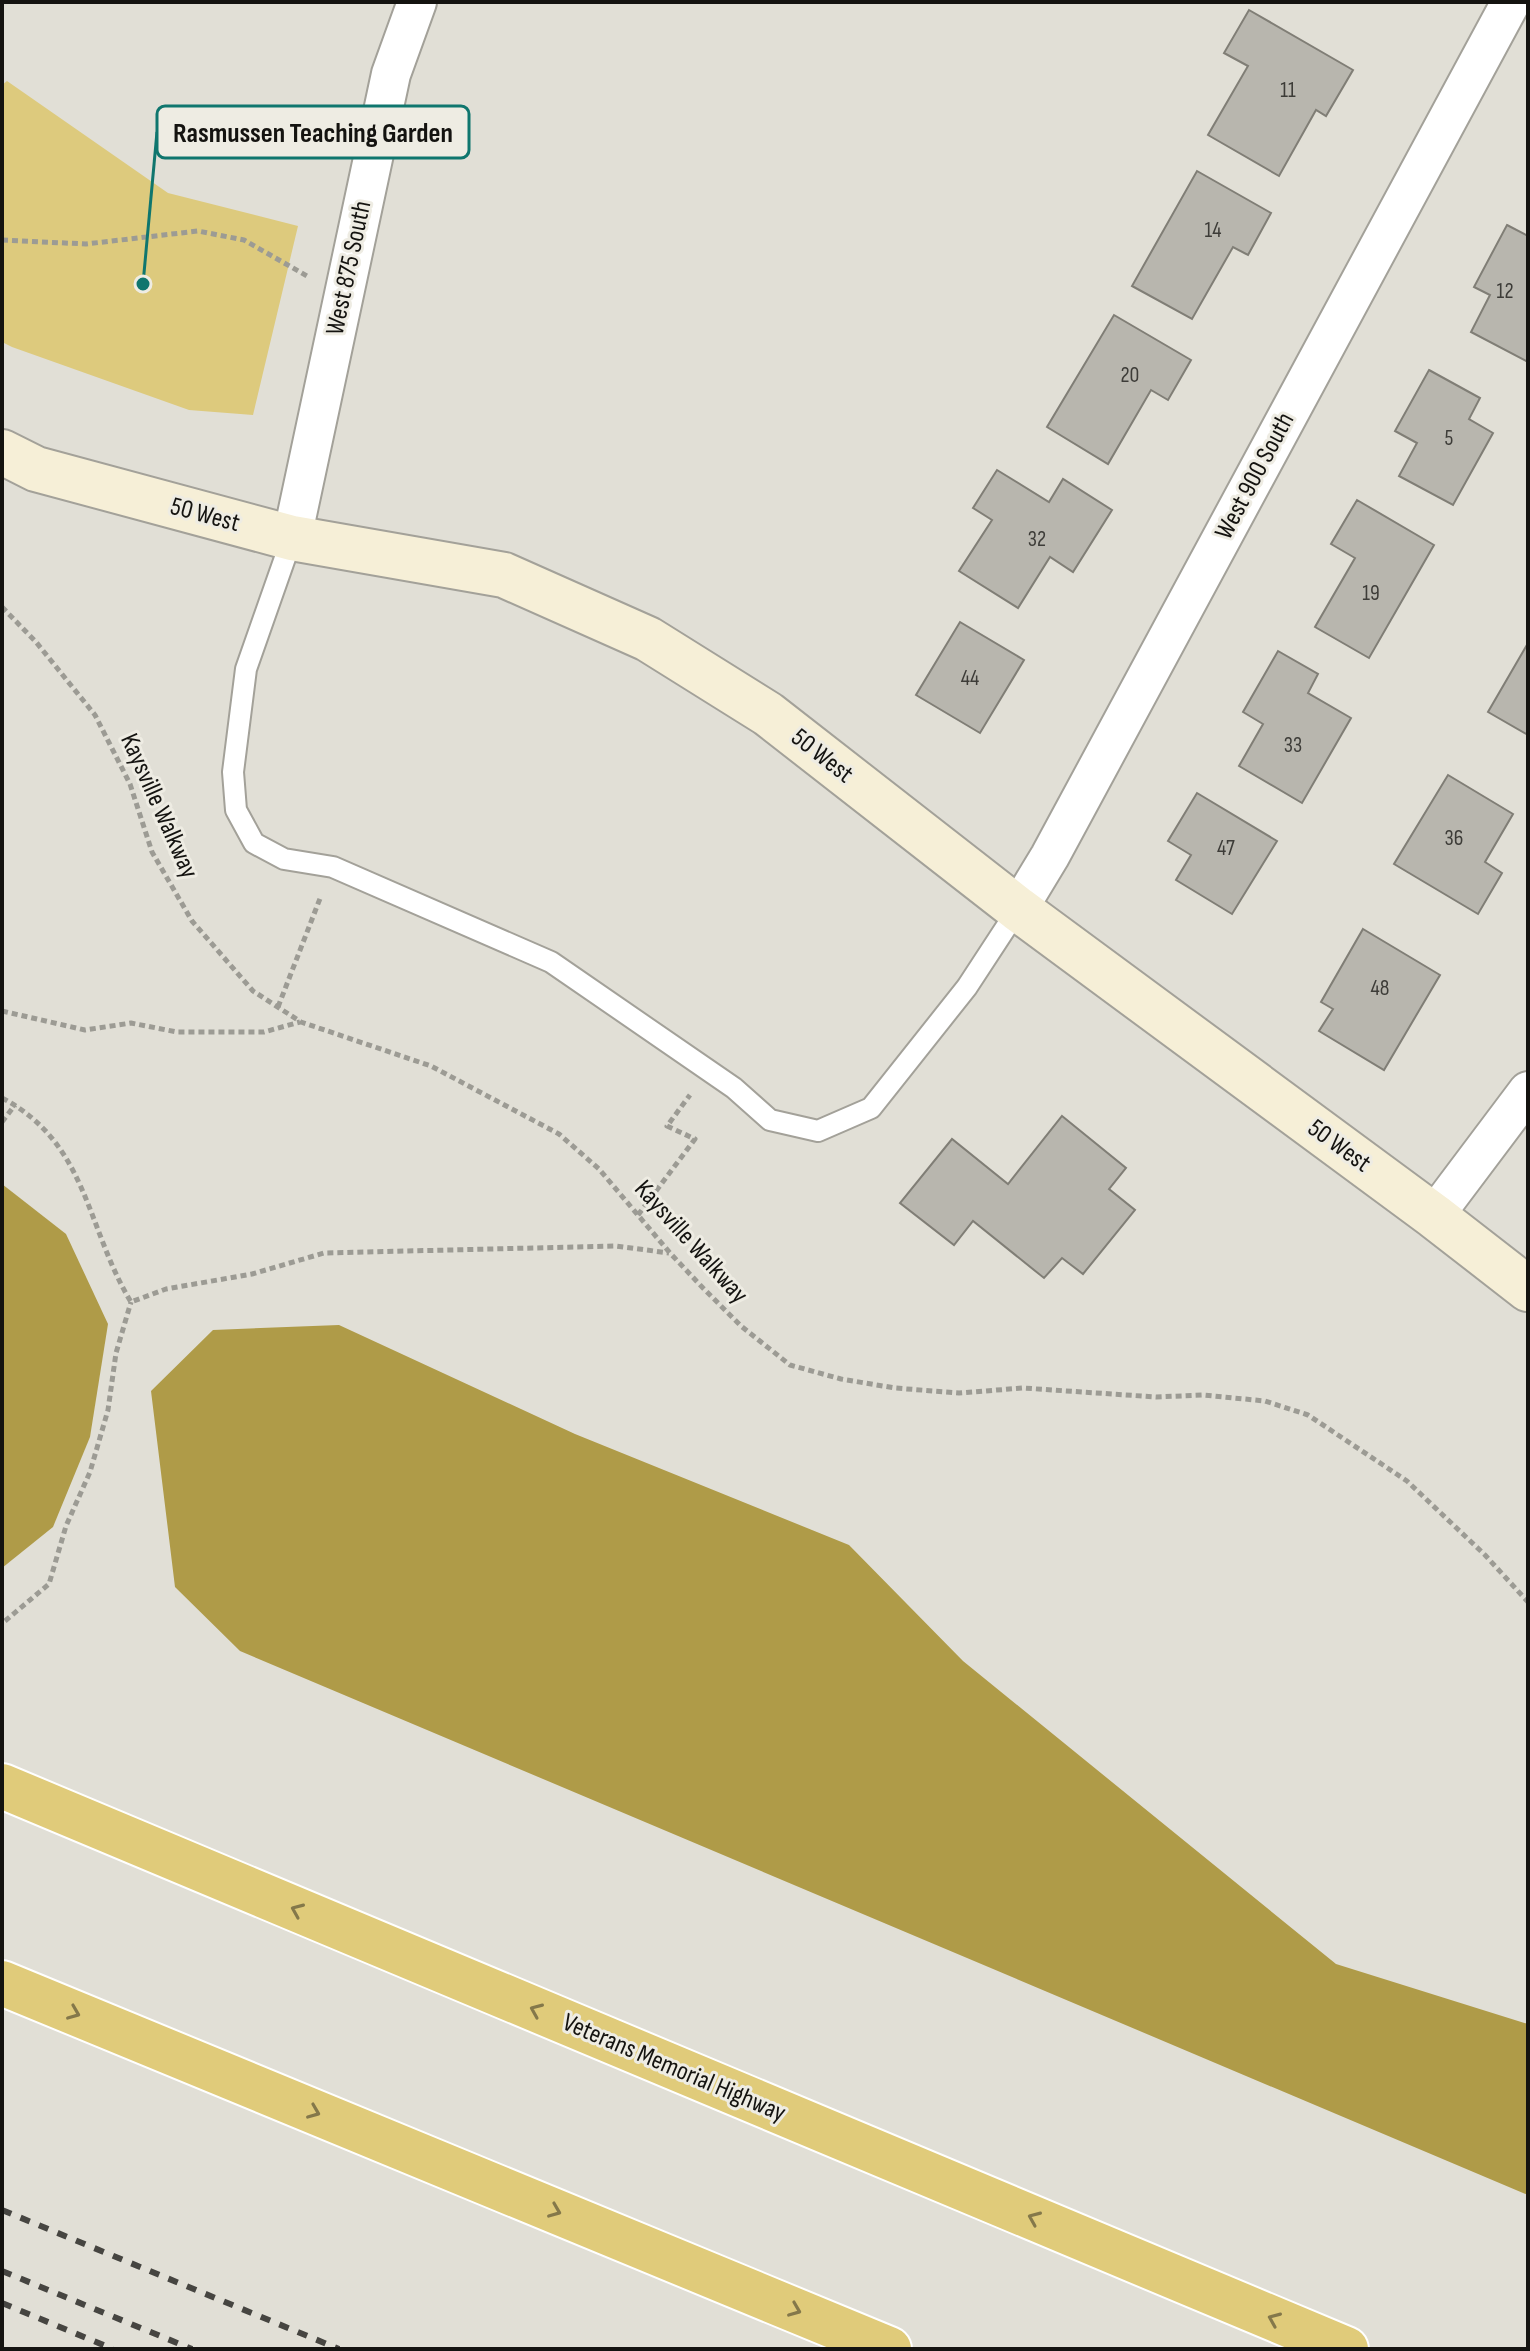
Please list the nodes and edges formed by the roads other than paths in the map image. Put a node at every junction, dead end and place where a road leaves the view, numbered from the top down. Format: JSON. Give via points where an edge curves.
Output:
{"nodes":[{"id":1,"x":417,"y":2,"type":"edge"},
{"id":2,"x":1511,"y":2,"type":"edge"},
{"id":3,"x":2,"y":452,"type":"edge"},
{"id":4,"x":292,"y":538,"type":"junction"},
{"id":5,"x":1018,"y":909,"type":"junction"},
{"id":6,"x":1528,"y":1091,"type":"edge"},
{"id":7,"x":1434,"y":1216,"type":"junction"},
{"id":8,"x":1528,"y":1289,"type":"edge"},
{"id":9,"x":2,"y":1786,"type":"edge"},
{"id":10,"x":2,"y":1983,"type":"edge"},
{"id":11,"x":889,"y":2349,"type":"edge"},
{"id":12,"x":1346,"y":2349,"type":"edge"}],
"edges":[{"from":1,"to":4,"type":"street","name":"West 875 South","via":[[391,74]]},
{"from":2,"to":5,"type":"street","name":"West 900 South"},
{"from":3,"to":4,"type":"street","name":"50 West","via":[[36,469]]},
{"from":4,"to":5,"type":"street","name":"50 West","via":[[504,575],[648,639],[768,714]]},
{"from":4,"to":5,"type":"lane","via":[[246,669],[233,772],[236,810],[254,843],[284,859],[333,867],[551,962],[709,1069],[770,1120],[818,1131],[871,1108],[967,987]]},
{"from":5,"to":7,"type":"street","name":"50 West"},
{"from":6,"to":7,"type":"street"},
{"from":7,"to":8,"type":"street","name":"50 West"},
{"from":12,"to":9,"type":"highway","name":"Veterans Memorial Highway","one_way":true},
{"from":10,"to":11,"type":"highway","one_way":true}]}
